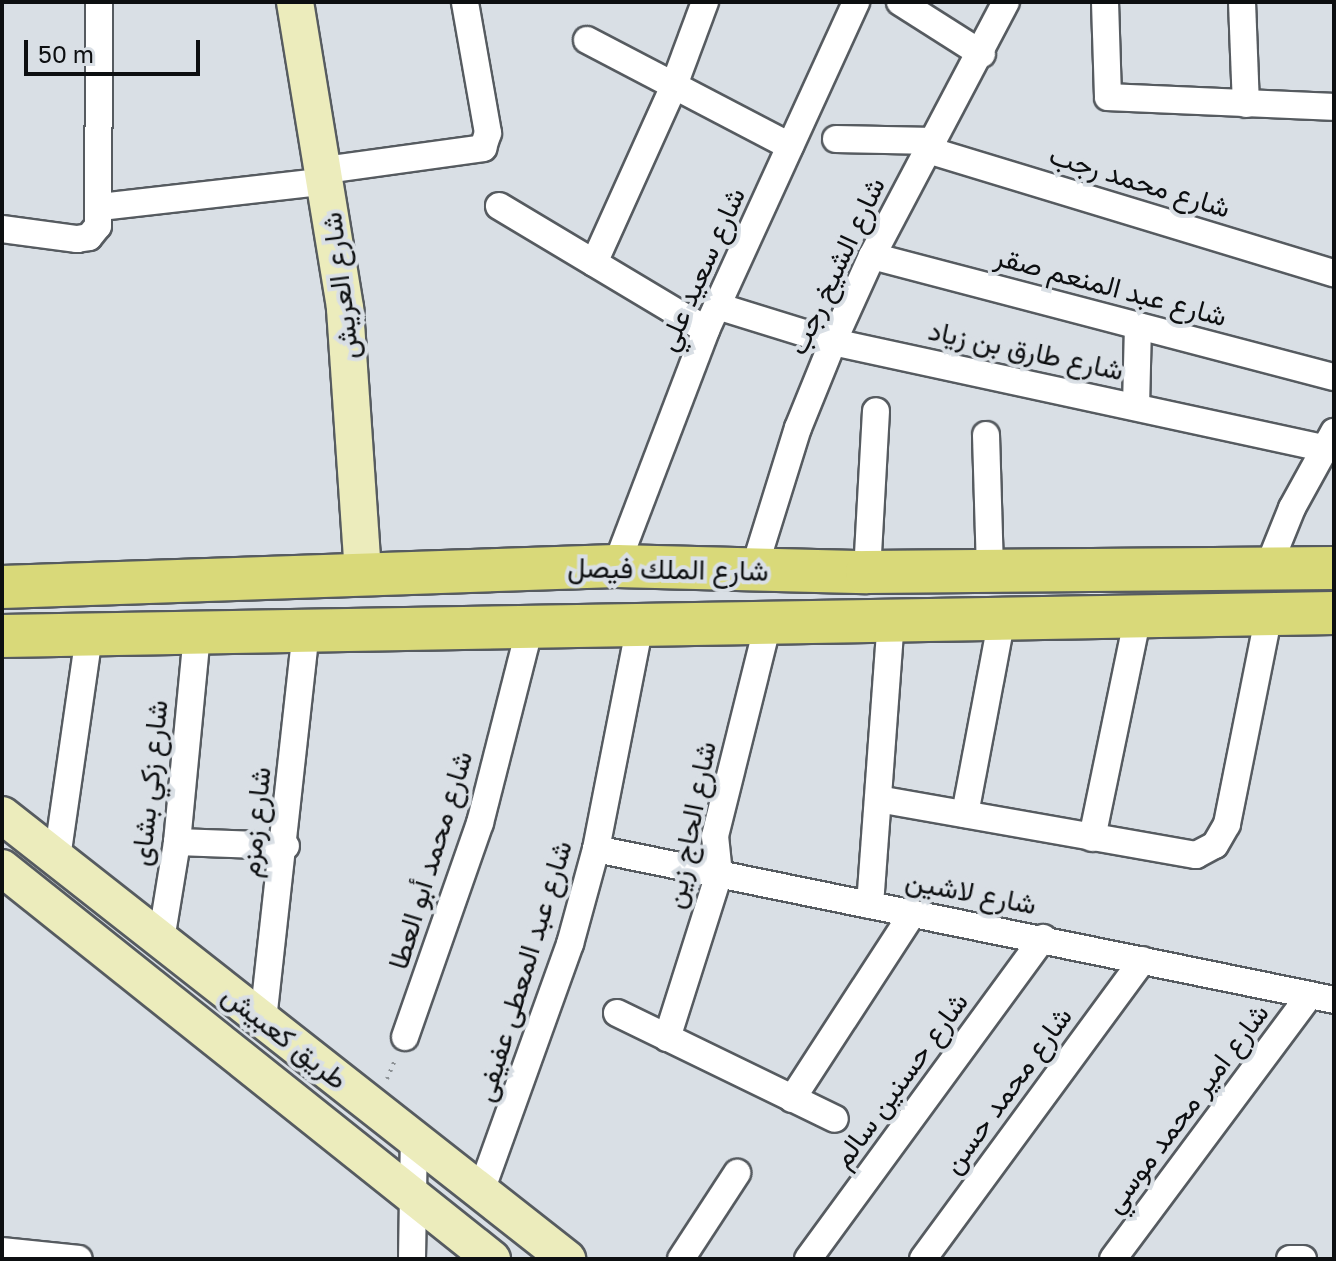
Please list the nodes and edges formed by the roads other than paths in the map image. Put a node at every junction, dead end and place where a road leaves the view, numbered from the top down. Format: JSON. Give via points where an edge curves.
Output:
{"nodes":[{"id":1,"x":99,"y":2,"type":"edge"},
{"id":2,"x":295,"y":2,"type":"edge"},
{"id":3,"x":465,"y":2,"type":"edge"},
{"id":4,"x":705,"y":2,"type":"edge"},
{"id":5,"x":900,"y":2,"type":"edge"},
{"id":6,"x":1006,"y":2,"type":"edge"},
{"id":7,"x":1105,"y":2,"type":"edge"},
{"id":8,"x":1242,"y":2,"type":"edge"},
{"id":9,"x":852,"y":3,"type":"edge"},
{"id":10,"x":587,"y":40,"type":"dead end"},
{"id":11,"x":982,"y":54,"type":"junction"},
{"id":12,"x":673,"y":88,"type":"junction"},
{"id":13,"x":1246,"y":104,"type":"junction"},
{"id":14,"x":1334,"y":107,"type":"edge"},
{"id":15,"x":836,"y":139,"type":"dead end"},
{"id":16,"x":790,"y":146,"type":"junction"},
{"id":17,"x":931,"y":146,"type":"junction"},
{"id":18,"x":326,"y":176,"type":"junction"},
{"id":19,"x":499,"y":206,"type":"dead end"},
{"id":20,"x":100,"y":207,"type":"junction"},
{"id":21,"x":2,"y":229,"type":"edge"},
{"id":22,"x":872,"y":256,"type":"junction"},
{"id":23,"x":594,"y":263,"type":"junction"},
{"id":24,"x":1334,"y":273,"type":"edge"},
{"id":25,"x":712,"y":318,"type":"junction"},
{"id":26,"x":1138,"y":326,"type":"junction"},
{"id":27,"x":833,"y":342,"type":"junction"},
{"id":28,"x":1334,"y":377,"type":"edge"},
{"id":29,"x":1136,"y":407,"type":"junction"},
{"id":30,"x":876,"y":411,"type":"dead end"},
{"id":31,"x":986,"y":435,"type":"dead end"},
{"id":32,"x":1328,"y":440,"type":"edge"},
{"id":33,"x":616,"y":566,"type":"junction"},
{"id":34,"x":1334,"y":568,"type":"edge"},
{"id":35,"x":754,"y":569,"type":"junction"},
{"id":36,"x":1267,"y":570,"type":"junction"},
{"id":37,"x":990,"y":571,"type":"junction"},
{"id":38,"x":363,"y":572,"type":"junction"},
{"id":39,"x":867,"y":572,"type":"junction"},
{"id":40,"x":2,"y":587,"type":"edge"},
{"id":41,"x":1334,"y":613,"type":"edge"},
{"id":42,"x":1269,"y":614,"type":"junction"},
{"id":43,"x":1138,"y":616,"type":"junction"},
{"id":44,"x":1002,"y":618,"type":"junction"},
{"id":45,"x":891,"y":620,"type":"junction"},
{"id":46,"x":768,"y":623,"type":"junction"},
{"id":47,"x":640,"y":625,"type":"junction"},
{"id":48,"x":530,"y":627,"type":"junction"},
{"id":49,"x":306,"y":631,"type":"junction"},
{"id":50,"x":197,"y":633,"type":"junction"},
{"id":51,"x":89,"y":635,"type":"junction"},
{"id":52,"x":2,"y":636,"type":"edge"},
{"id":53,"x":878,"y":799,"type":"junction"},
{"id":54,"x":965,"y":814,"type":"junction"},
{"id":55,"x":2,"y":815,"type":"edge"},
{"id":56,"x":1092,"y":838,"type":"junction"},
{"id":57,"x":177,"y":842,"type":"junction"},
{"id":58,"x":286,"y":846,"type":"junction"},
{"id":59,"x":596,"y":849,"type":"junction"},
{"id":60,"x":57,"y":858,"type":"junction"},
{"id":61,"x":2,"y":868,"type":"edge"},
{"id":62,"x":719,"y":874,"type":"junction"},
{"id":63,"x":870,"y":905,"type":"junction"},
{"id":64,"x":913,"y":913,"type":"junction"},
{"id":65,"x":130,"y":916,"type":"junction"},
{"id":66,"x":1043,"y":938,"type":"junction"},
{"id":67,"x":161,"y":940,"type":"junction"},
{"id":68,"x":103,"y":951,"type":"junction"},
{"id":69,"x":1143,"y":960,"type":"junction"},
{"id":70,"x":1322,"y":998,"type":"edge"},
{"id":71,"x":617,"y":1013,"type":"dead end"},
{"id":72,"x":263,"y":1020,"type":"junction"},
{"id":73,"x":405,"y":1037,"type":"road end"},
{"id":74,"x":667,"y":1038,"type":"junction"},
{"id":75,"x":792,"y":1099,"type":"junction"},
{"id":76,"x":835,"y":1119,"type":"dead end"},
{"id":77,"x":414,"y":1138,"type":"junction"},
{"id":78,"x":737,"y":1173,"type":"dead end"},
{"id":79,"x":481,"y":1191,"type":"junction"},
{"id":80,"x":412,"y":1194,"type":"junction"},
{"id":81,"x":2,"y":1251,"type":"edge"},
{"id":82,"x":79,"y":1259,"type":"edge"},
{"id":83,"x":412,"y":1259,"type":"edge"},
{"id":84,"x":492,"y":1259,"type":"edge"},
{"id":85,"x":567,"y":1259,"type":"edge"},
{"id":86,"x":681,"y":1259,"type":"edge"},
{"id":87,"x":808,"y":1259,"type":"edge"},
{"id":88,"x":923,"y":1259,"type":"edge"},
{"id":89,"x":1113,"y":1259,"type":"edge"},
{"id":90,"x":1290,"y":1259,"type":"edge"},
{"id":91,"x":1303,"y":1259,"type":"edge"}],
"edges":[{"from":1,"to":20,"type":"street"},
{"from":2,"to":18,"type":"street","name":"شارع العريش"},
{"from":3,"to":18,"type":"street","via":[[488,133],[483,148]]},
{"from":4,"to":12,"type":"street"},
{"from":5,"to":11,"type":"street"},
{"from":6,"to":11,"type":"street","name":"شارع الشيخ رجب"},
{"from":7,"to":13,"type":"street","via":[[1105,92],[1110,98]]},
{"from":8,"to":13,"type":"street"},
{"from":9,"to":16,"type":"street","name":"شارع سعيد علي"},
{"from":10,"to":12,"type":"street"},
{"from":11,"to":17,"type":"street","name":"شارع الشيخ رجب"},
{"from":12,"to":16,"type":"street"},
{"from":12,"to":23,"type":"street"},
{"from":13,"to":14,"type":"street"},
{"from":15,"to":17,"type":"street","name":"شارع محمد رجب"},
{"from":16,"to":25,"type":"street","name":"شارع سعيد علي"},
{"from":17,"to":22,"type":"street","name":"شارع الشيخ رجب"},
{"from":17,"to":24,"type":"street","name":"شارع محمد رجب"},
{"from":18,"to":20,"type":"street"},
{"from":18,"to":38,"type":"street","name":"شارع العريش","via":[[346,324]]},
{"from":19,"to":23,"type":"street","name":"شارع طارق بن زياد"},
{"from":20,"to":21,"type":"street","via":[[95,232],[83,239]]},
{"from":22,"to":26,"type":"street","name":"شارع عبد المنعم صقر"},
{"from":22,"to":27,"type":"street","name":"شارع الشيخ رجب"},
{"from":23,"to":25,"type":"street","name":"شارع طارق بن زياد"},
{"from":25,"to":27,"type":"street","name":"شارع طارق بن زياد"},
{"from":25,"to":33,"type":"street","name":"شارع سعيد علي"},
{"from":26,"to":28,"type":"street","name":"شارع عبد المنعم صقر"},
{"from":26,"to":29,"type":"street"},
{"from":27,"to":29,"type":"street","name":"شارع طارق بن زياد"},
{"from":27,"to":35,"type":"street","name":"شارع الشيخ رجب","via":[[798,428]]},
{"from":29,"to":32,"type":"street","name":"شارع طارق بن زياد"},
{"from":30,"to":39,"type":"street"},
{"from":31,"to":37,"type":"street"},
{"from":32,"to":36,"type":"street"},
{"from":33,"to":35,"type":"main road","name":"شارع الملك فيصل"},
{"from":33,"to":38,"type":"main road","name":"شارع الملك فيصل"},
{"from":34,"to":36,"type":"main road","name":"شارع الملك فيصل"},
{"from":35,"to":39,"type":"main road","name":"شارع الملك فيصل"},
{"from":36,"to":37,"type":"main road","name":"شارع الملك فيصل"},
{"from":37,"to":39,"type":"main road","name":"شارع الملك فيصل"},
{"from":38,"to":40,"type":"main road","name":"شارع الملك فيصل"},
{"from":41,"to":42,"type":"main road","name":"شارع الملك فيصل"},
{"from":42,"to":43,"type":"main road","name":"شارع الملك فيصل"},
{"from":42,"to":56,"type":"street","via":[[1227,824],[1215,845],[1196,855]]},
{"from":43,"to":44,"type":"main road","name":"شارع الملك فيصل"},
{"from":43,"to":56,"type":"street"},
{"from":44,"to":45,"type":"main road","name":"شارع الملك فيصل"},
{"from":44,"to":54,"type":"street"},
{"from":45,"to":46,"type":"main road","name":"شارع الملك فيصل"},
{"from":45,"to":53,"type":"street"},
{"from":46,"to":47,"type":"main road","name":"شارع الملك فيصل"},
{"from":46,"to":62,"type":"street","name":"شارع الحاج زين","via":[[715,836]]},
{"from":47,"to":48,"type":"main road","name":"شارع الملك فيصل"},
{"from":47,"to":59,"type":"street","name":"شارع عبد المعطى عفيفى"},
{"from":48,"to":49,"type":"main road","name":"شارع الملك فيصل"},
{"from":48,"to":73,"type":"street","name":"شارع محمد أبو العطا","via":[[480,823]]},
{"from":49,"to":50,"type":"main road","name":"شارع الملك فيصل"},
{"from":49,"to":58,"type":"street","name":"شارع زمزم"},
{"from":50,"to":51,"type":"main road","name":"شارع الملك فيصل"},
{"from":50,"to":57,"type":"street","name":"شارع زكي بشاى"},
{"from":51,"to":52,"type":"main road","name":"شارع الملك فيصل"},
{"from":51,"to":60,"type":"street"},
{"from":53,"to":54,"type":"street"},
{"from":53,"to":63,"type":"street"},
{"from":54,"to":56,"type":"street"},
{"from":55,"to":60,"type":"street","name":"طريق كعبيش"},
{"from":57,"to":58,"type":"street"},
{"from":57,"to":67,"type":"street","name":"شارع زكي بشاى"},
{"from":58,"to":72,"type":"street","name":"شارع زمزم"},
{"from":59,"to":62,"type":"street","name":"شارع لاشين"},
{"from":59,"to":79,"type":"street","name":"شارع عبد المعطى عفيفى","via":[[540,1038]]},
{"from":60,"to":65,"type":"street","name":"طريق كعبيش"},
{"from":61,"to":68,"type":"street","name":"طريق كعبيش"},
{"from":62,"to":63,"type":"street","name":"شارع لاشين"},
{"from":62,"to":74,"type":"street","name":"شارع الحاج زين"},
{"from":63,"to":64,"type":"street","name":"شارع لاشين"},
{"from":64,"to":66,"type":"street","name":"شارع لاشين"},
{"from":64,"to":75,"type":"street"},
{"from":65,"to":67,"type":"street","name":"طريق كعبيش"},
{"from":65,"to":68,"type":"street"},
{"from":66,"to":69,"type":"street","name":"شارع لاشين"},
{"from":66,"to":87,"type":"street","name":"شارع حسنين سالم"},
{"from":67,"to":72,"type":"street","name":"طريق كعبيش"},
{"from":68,"to":80,"type":"street","name":"طريق كعبيش"},
{"from":69,"to":70,"type":"street","name":"شارع لاشين"},
{"from":69,"to":88,"type":"street","name":"شارع محمد حسن"},
{"from":70,"to":89,"type":"street","name":"شارع امير محمد موسي"},
{"from":71,"to":74,"type":"street"},
{"from":72,"to":77,"type":"street","name":"طريق كعبيش"},
{"from":74,"to":75,"type":"street"},
{"from":75,"to":76,"type":"street"},
{"from":77,"to":79,"type":"street","name":"طريق كعبيش"},
{"from":77,"to":80,"type":"street"},
{"from":78,"to":86,"type":"street"},
{"from":79,"to":85,"type":"street","name":"طريق كعبيش"},
{"from":80,"to":83,"type":"street"},
{"from":80,"to":84,"type":"street","name":"طريق كعبيش"},
{"from":81,"to":82,"type":"street"},
{"from":90,"to":91,"type":"street"}]}
